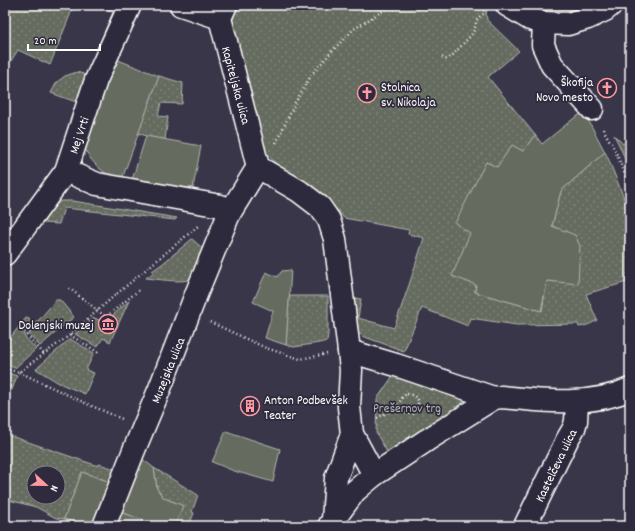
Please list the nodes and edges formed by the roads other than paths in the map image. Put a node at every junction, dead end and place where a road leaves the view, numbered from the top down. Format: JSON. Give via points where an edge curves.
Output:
{"nodes":[{"id":1,"x":130,"y":5,"type":"edge"},
{"id":2,"x":181,"y":5,"type":"edge"},
{"id":3,"x":507,"y":5,"type":"edge"},
{"id":4,"x":611,"y":5,"type":"edge"},
{"id":5,"x":223,"y":12,"type":"edge"},
{"id":6,"x":544,"y":23,"type":"junction"},
{"id":7,"x":592,"y":109,"type":"road end"},
{"id":8,"x":258,"y":167,"type":"junction"},
{"id":9,"x":66,"y":171,"type":"junction"},
{"id":10,"x":225,"y":210,"type":"junction"},
{"id":11,"x":5,"y":254,"type":"edge"},
{"id":12,"x":349,"y":350,"type":"junction"},
{"id":13,"x":630,"y":389,"type":"edge"},
{"id":14,"x":494,"y":398,"type":"junction"},
{"id":15,"x":577,"y":401,"type":"junction"},
{"id":16,"x":352,"y":434,"type":"junction"},
{"id":17,"x":374,"y":476,"type":"junction"},
{"id":18,"x":331,"y":523,"type":"edge"},
{"id":19,"x":104,"y":526,"type":"edge"},
{"id":20,"x":525,"y":526,"type":"edge"}],
"edges":[{"from":1,"to":9,"type":"street","name":"Mej Vrti","via":[[96,80]]},
{"from":2,"to":5,"type":"street"},
{"from":3,"to":6,"type":"street","via":[[530,19]]},
{"from":4,"to":6,"type":"street","via":[[600,13],[568,24]]},
{"from":5,"to":8,"type":"street","name":"Kapiteljska ulica"},
{"from":6,"to":7,"type":"street","via":[[543,45],[552,65]]},
{"from":8,"to":10,"type":"street","name":"Muzejska ulica"},
{"from":8,"to":12,"type":"street","via":[[300,191],[320,207],[329,220],[335,239]]},
{"from":9,"to":10,"type":"street","via":[[97,184]]},
{"from":9,"to":11,"type":"street","name":"Mej Vrti"},
{"from":10,"to":19,"type":"street","name":"Muzejska ulica","via":[[190,313]]},
{"from":12,"to":14,"type":"street"},
{"from":12,"to":16,"type":"street","via":[[349,407]]},
{"from":13,"to":15,"type":"street","via":[[606,397]]},
{"from":14,"to":15,"type":"street"},
{"from":14,"to":17,"type":"street"},
{"from":15,"to":20,"type":"street","name":"Kastelčeva ulica","via":[[574,428]]},
{"from":16,"to":17,"type":"street"},
{"from":16,"to":18,"type":"street","via":[[336,478]]},
{"from":17,"to":18,"type":"street","via":[[355,491]]}]}
